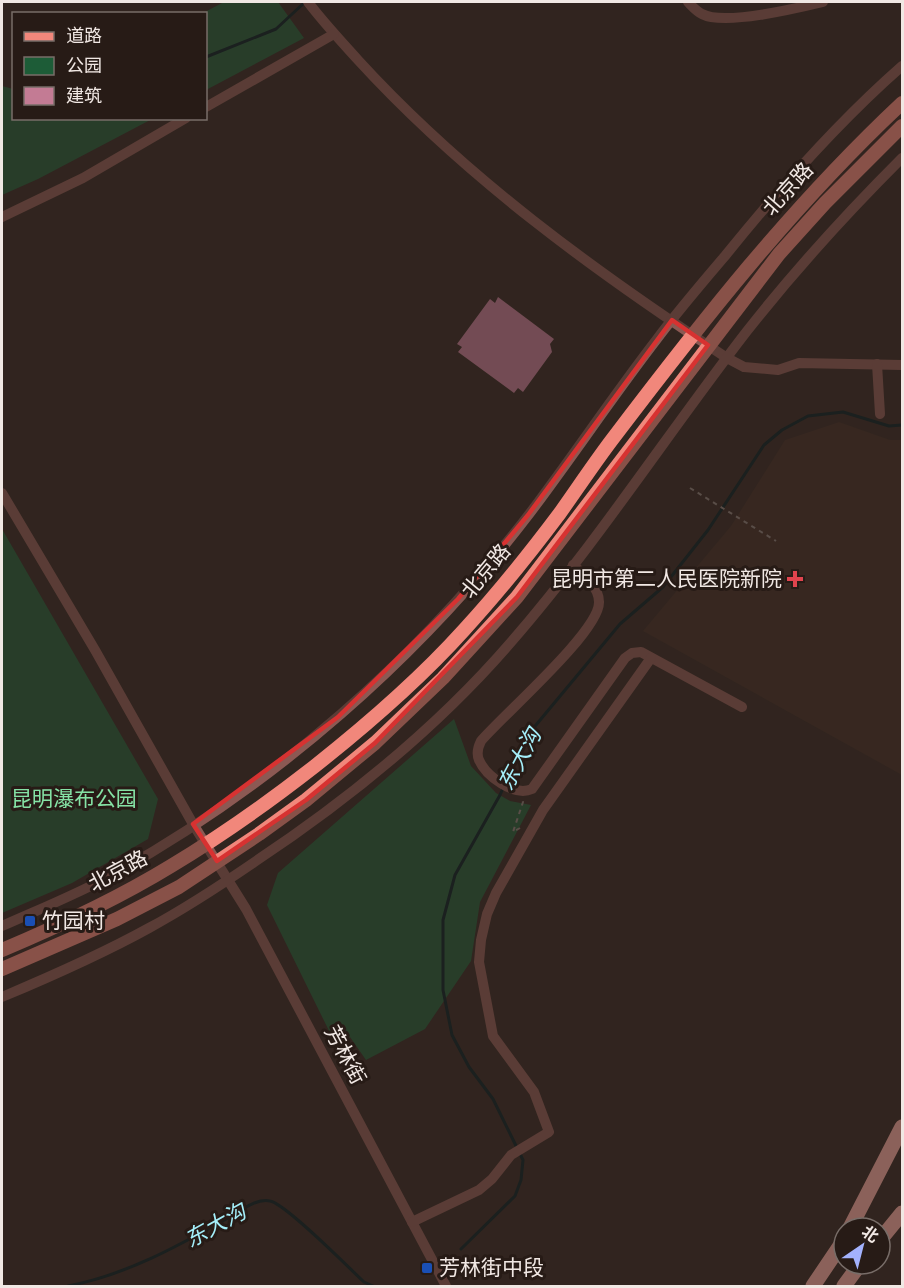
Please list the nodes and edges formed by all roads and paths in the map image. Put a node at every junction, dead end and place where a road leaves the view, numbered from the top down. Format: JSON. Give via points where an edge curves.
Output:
{"nodes":[{"id":1,"x":688,"y":2,"type":"edge"},
{"id":2,"x":823,"y":2,"type":"edge"},
{"id":3,"x":309,"y":4,"type":"edge"},
{"id":4,"x":334,"y":33,"type":"junction"},
{"id":5,"x":903,"y":66,"type":"edge"},
{"id":6,"x":903,"y":103,"type":"edge"},
{"id":7,"x":207,"y":106,"type":"edge"},
{"id":8,"x":183,"y":120,"type":"edge"},
{"id":9,"x":903,"y":126,"type":"edge"},
{"id":10,"x":903,"y":158,"type":"edge"},
{"id":11,"x":2,"y":218,"type":"edge"},
{"id":12,"x":672,"y":320,"type":"junction"},
{"id":13,"x":693,"y":335,"type":"junction"},
{"id":14,"x":708,"y":345,"type":"junction"},
{"id":15,"x":727,"y":358,"type":"junction"},
{"id":16,"x":876,"y":364,"type":"junction"},
{"id":17,"x":903,"y":365,"type":"edge"},
{"id":18,"x":880,"y":414,"type":"dead end"},
{"id":19,"x":690,"y":488,"type":"dead end"},
{"id":20,"x":2,"y":493,"type":"edge"},
{"id":21,"x":776,"y":542,"type":"dead end"},
{"id":22,"x":573,"y":565,"type":"junction"},
{"id":23,"x":651,"y":658,"type":"junction"},
{"id":24,"x":742,"y":707,"type":"dead end"},
{"id":25,"x":519,"y":791,"type":"junction"},
{"id":26,"x":193,"y":824,"type":"junction"},
{"id":27,"x":532,"y":828,"type":"junction"},
{"id":28,"x":206,"y":843,"type":"junction"},
{"id":29,"x":217,"y":861,"type":"junction"},
{"id":30,"x":228,"y":880,"type":"junction"},
{"id":31,"x":2,"y":926,"type":"edge"},
{"id":32,"x":2,"y":950,"type":"edge"},
{"id":33,"x":2,"y":969,"type":"edge"},
{"id":34,"x":2,"y":997,"type":"edge"},
{"id":35,"x":903,"y":1127,"type":"edge"},
{"id":36,"x":903,"y":1213,"type":"edge"},
{"id":37,"x":856,"y":1216,"type":"edge"},
{"id":38,"x":412,"y":1222,"type":"junction"},
{"id":39,"x":892,"y":1226,"type":"edge"},
{"id":40,"x":832,"y":1259,"type":"edge"},
{"id":41,"x":446,"y":1287,"type":"edge"},
{"id":42,"x":813,"y":1287,"type":"edge"}],
"edges":[{"from":1,"to":2,"type":"street","via":[[702,14],[733,18]]},
{"from":3,"to":4,"type":"street"},
{"from":4,"to":7,"type":"street"},
{"from":4,"to":12,"type":"street","via":[[437,140],[579,254]]},
{"from":5,"to":12,"type":"street","via":[[795,173]]},
{"from":6,"to":13,"type":"main road","name":"北京路","via":[[813,192]]},
{"from":8,"to":11,"type":"street"},
{"from":9,"to":14,"type":"main road","name":"北京路","via":[[779,254]]},
{"from":10,"to":15,"type":"street","via":[[818,245]]},
{"from":12,"to":13,"type":"street"},
{"from":12,"to":26,"type":"street","via":[[528,515],[459,599],[338,717],[258,780]]},
{"from":13,"to":14,"type":"street"},
{"from":13,"to":28,"type":"main road","name":"北京路","via":[[558,515],[462,632],[364,728],[246,818]]},
{"from":14,"to":15,"type":"street"},
{"from":14,"to":29,"type":"main road","name":"北京路","via":[[517,597],[443,678],[375,743],[259,834]]},
{"from":15,"to":16,"type":"street","via":[[744,367],[778,370],[799,363]]},
{"from":15,"to":22,"type":"street"},
{"from":16,"to":17,"type":"street"},
{"from":16,"to":18,"type":"street"},
{"from":19,"to":21,"type":"path"},
{"from":20,"to":26,"type":"street","name":"芳林街"},
{"from":22,"to":25,"type":"street","via":[[598,594],[600,603],[593,621],[481,741],[477,750],[478,759],[495,779]]},
{"from":22,"to":30,"type":"street","via":[[511,643],[462,695],[350,794]]},
{"from":23,"to":24,"type":"street"},
{"from":23,"to":25,"type":"street","via":[[632,652],[625,658],[537,784]]},
{"from":23,"to":27,"type":"street"},
{"from":25,"to":27,"type":"path","via":[[523,802],[513,832],[525,824]]},
{"from":26,"to":28,"type":"street","name":"芳林街"},
{"from":26,"to":31,"type":"street","via":[[114,874]]},
{"from":27,"to":38,"type":"street","via":[[487,914],[479,962],[493,1036],[534,1092],[549,1132],[511,1155],[479,1190]]},
{"from":28,"to":29,"type":"street","name":"芳林街"},
{"from":28,"to":32,"type":"main road","name":"北京路","via":[[112,898]]},
{"from":29,"to":30,"type":"street","name":"芳林街"},
{"from":29,"to":33,"type":"main road","name":"北京路","via":[[179,887],[117,919]]},
{"from":30,"to":34,"type":"street","via":[[151,928]]},
{"from":30,"to":38,"type":"street","name":"芳林街"},
{"from":35,"to":37,"type":"highway"},
{"from":36,"to":39,"type":"highway"},
{"from":38,"to":41,"type":"street","name":"芳林街"},
{"from":40,"to":42,"type":"highway"}]}
